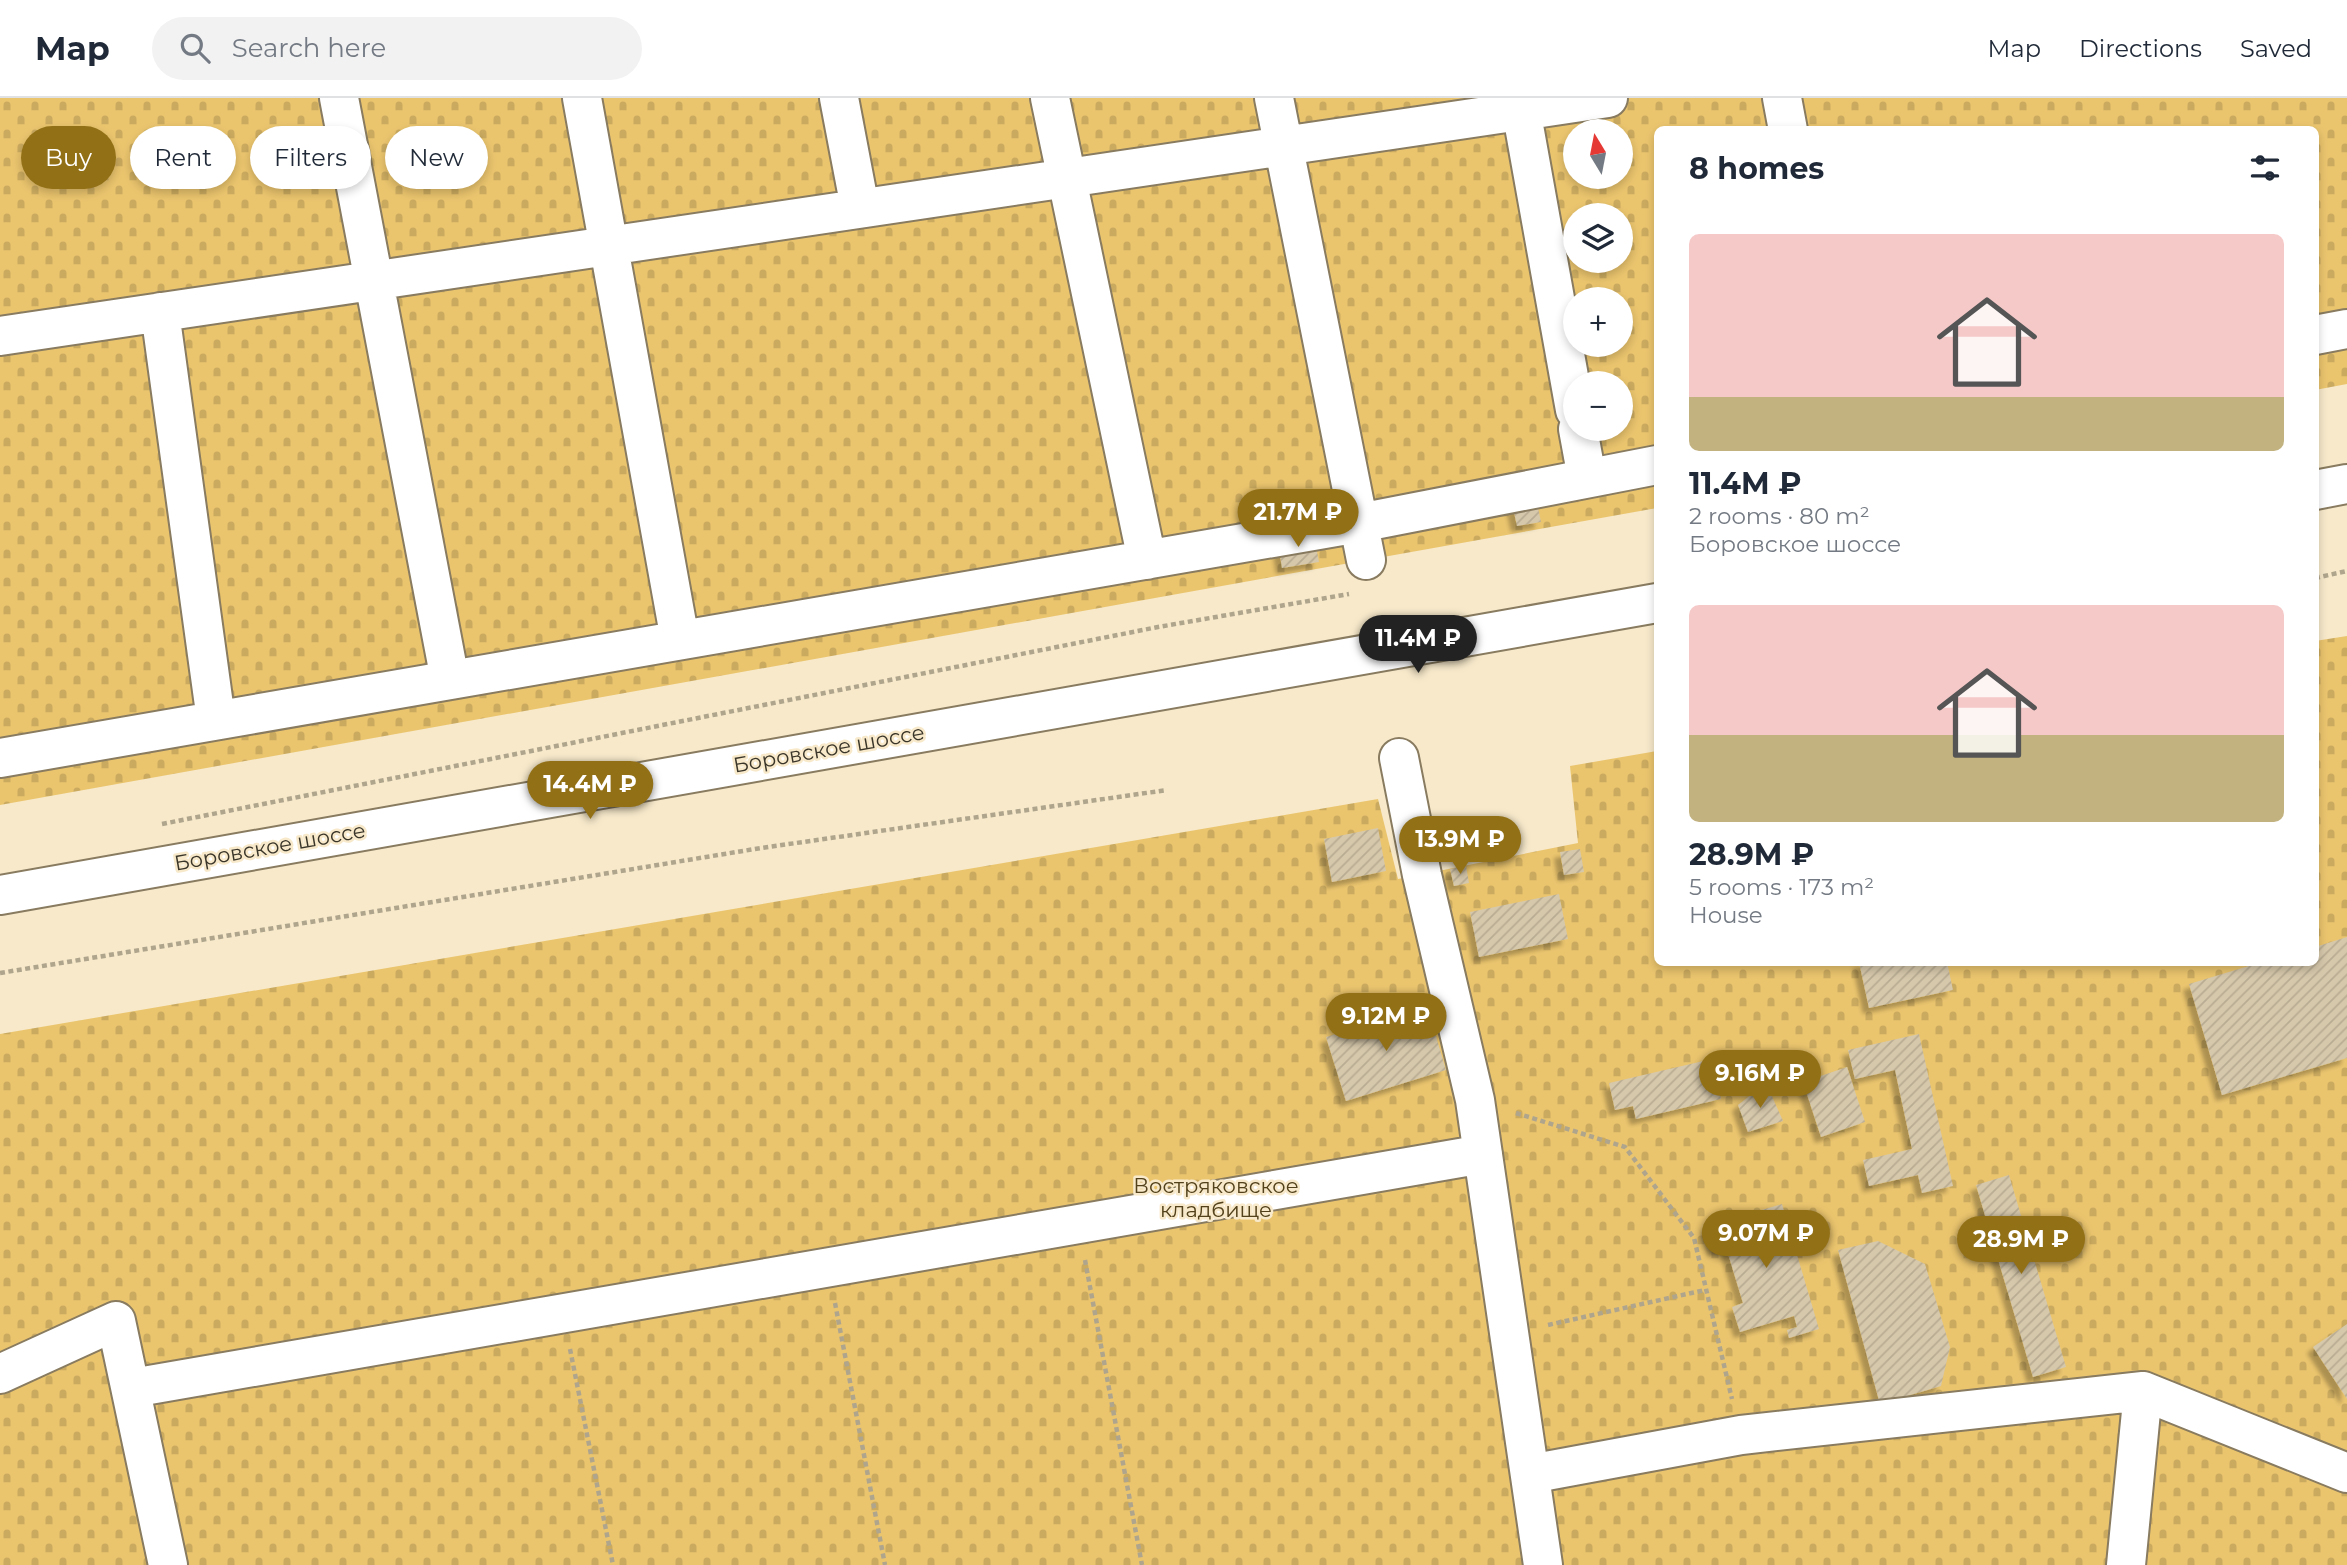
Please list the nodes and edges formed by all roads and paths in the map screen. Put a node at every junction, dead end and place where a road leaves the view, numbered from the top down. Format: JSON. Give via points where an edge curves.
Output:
{"nodes":[{"id":1,"x":339,"y":98,"type":"edge"},
{"id":2,"x":582,"y":98,"type":"edge"},
{"id":3,"x":839,"y":98,"type":"edge"},
{"id":4,"x":1050,"y":98,"type":"edge"},
{"id":5,"x":1274,"y":98,"type":"edge"},
{"id":6,"x":1608,"y":98,"type":"edge"},
{"id":7,"x":1782,"y":98,"type":"edge"},
{"id":8,"x":1520,"y":104,"type":"edge"},
{"id":9,"x":1787,"y":126,"type":"edge"},
{"id":10,"x":1283,"y":146,"type":"junction"},
{"id":11,"x":1067,"y":178,"type":"junction"},
{"id":12,"x":860,"y":208,"type":"junction"},
{"id":13,"x":608,"y":246,"type":"junction"},
{"id":14,"x":374,"y":280,"type":"junction"},
{"id":15,"x":160,"y":312,"type":"junction"},
{"id":16,"x":2347,"y":329,"type":"edge"},
{"id":17,"x":2319,"y":334,"type":"edge"},
{"id":18,"x":0,"y":335,"type":"edge"},
{"id":19,"x":1568,"y":371,"type":"edge"},
{"id":20,"x":1580,"y":441,"type":"edge"},
{"id":21,"x":1654,"y":466,"type":"edge"},
{"id":22,"x":1587,"y":478,"type":"junction"},
{"id":23,"x":2347,"y":484,"type":"edge"},
{"id":24,"x":2319,"y":489,"type":"edge"},
{"id":25,"x":1359,"y":523,"type":"junction"},
{"id":26,"x":1147,"y":560,"type":"junction"},
{"id":27,"x":2347,"y":571,"type":"edge"},
{"id":28,"x":1362,"y":576,"type":"joint"},
{"id":29,"x":2319,"y":577,"type":"edge"},
{"id":30,"x":1654,"y":604,"type":"edge"},
{"id":31,"x":680,"y":640,"type":"junction"},
{"id":32,"x":450,"y":680,"type":"junction"},
{"id":33,"x":216,"y":720,"type":"junction"},
{"id":34,"x":0,"y":758,"type":"edge"},
{"id":35,"x":1399,"y":758,"type":"dead end"},
{"id":36,"x":1167,"y":790,"type":"dead end"},
{"id":37,"x":150,"y":826,"type":"dead end"},
{"id":38,"x":0,"y":895,"type":"edge"},
{"id":39,"x":0,"y":973,"type":"edge"},
{"id":40,"x":1475,"y":1100,"type":"junction"},
{"id":41,"x":1483,"y":1154,"type":"junction"},
{"id":42,"x":1078,"y":1225,"type":"junction"},
{"id":43,"x":828,"y":1268,"type":"junction"},
{"id":44,"x":1704,"y":1290,"type":"junction"},
{"id":45,"x":562,"y":1314,"type":"junction"},
{"id":46,"x":1509,"y":1334,"type":"junction"},
{"id":47,"x":0,"y":1374,"type":"edge"},
{"id":48,"x":132,"y":1388,"type":"junction"},
{"id":49,"x":2143,"y":1391,"type":"junction"},
{"id":50,"x":1741,"y":1435,"type":"junction"},
{"id":51,"x":2347,"y":1473,"type":"edge"},
{"id":52,"x":1530,"y":1474,"type":"junction"},
{"id":53,"x":168,"y":1565,"type":"edge"},
{"id":54,"x":613,"y":1565,"type":"edge"},
{"id":55,"x":885,"y":1565,"type":"edge"},
{"id":56,"x":1142,"y":1565,"type":"edge"},
{"id":57,"x":1543,"y":1565,"type":"edge"},
{"id":58,"x":2126,"y":1565,"type":"edge"}],
"edges":[{"from":1,"to":14,"type":"street"},
{"from":2,"to":13,"type":"street"},
{"from":3,"to":12,"type":"street"},
{"from":4,"to":11,"type":"street"},
{"from":5,"to":10,"type":"street"},
{"from":6,"to":8,"type":"street"},
{"from":7,"to":9,"type":"street"},
{"from":8,"to":10,"type":"street"},
{"from":8,"to":19,"type":"street"},
{"from":10,"to":11,"type":"street"},
{"from":10,"to":25,"type":"street"},
{"from":11,"to":12,"type":"street"},
{"from":11,"to":26,"type":"street"},
{"from":12,"to":13,"type":"street"},
{"from":13,"to":14,"type":"street"},
{"from":13,"to":31,"type":"street"},
{"from":14,"to":15,"type":"street"},
{"from":14,"to":32,"type":"street"},
{"from":15,"to":18,"type":"street"},
{"from":15,"to":33,"type":"street"},
{"from":16,"to":17,"type":"street"},
{"from":20,"to":22,"type":"street"},
{"from":21,"to":22,"type":"street"},
{"from":22,"to":25,"type":"street"},
{"from":23,"to":24,"type":"street"},
{"from":25,"to":26,"type":"street"},
{"from":25,"to":28,"type":"street"},
{"from":26,"to":31,"type":"street"},
{"from":27,"to":29,"type":"path"},
{"from":28,"to":37,"type":"path","via":[[1131,632]]},
{"from":30,"to":38,"type":"street","name":"Боровское шоссе"},
{"from":31,"to":32,"type":"street"},
{"from":32,"to":33,"type":"street"},
{"from":33,"to":34,"type":"street"},
{"from":35,"to":40,"type":"street"},
{"from":36,"to":39,"type":"path","via":[[761,848]]},
{"from":40,"to":41,"type":"street"},
{"from":40,"to":44,"type":"path","via":[[1625,1147],[1694,1238]]},
{"from":41,"to":42,"type":"street"},
{"from":41,"to":46,"type":"street"},
{"from":42,"to":43,"type":"street"},
{"from":42,"to":56,"type":"path"},
{"from":43,"to":45,"type":"street"},
{"from":43,"to":55,"type":"path"},
{"from":44,"to":46,"type":"path"},
{"from":44,"to":50,"type":"path"},
{"from":45,"to":48,"type":"street"},
{"from":45,"to":54,"type":"path"},
{"from":46,"to":52,"type":"street"},
{"from":47,"to":48,"type":"street","via":[[116,1321]]},
{"from":48,"to":53,"type":"street"},
{"from":49,"to":50,"type":"street"},
{"from":49,"to":51,"type":"street"},
{"from":49,"to":58,"type":"street"},
{"from":50,"to":52,"type":"street"},
{"from":52,"to":57,"type":"street"}]}
